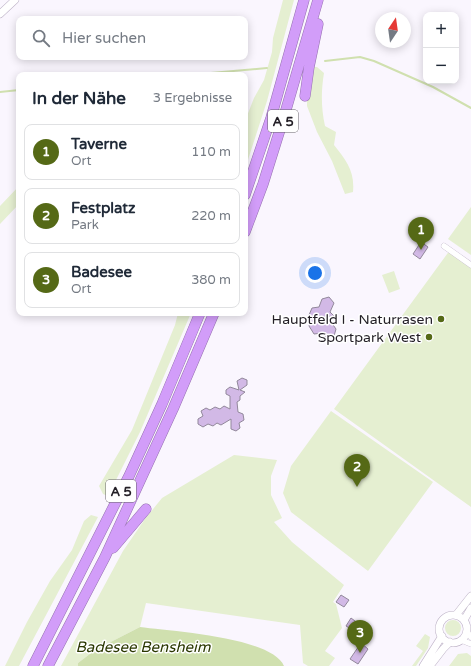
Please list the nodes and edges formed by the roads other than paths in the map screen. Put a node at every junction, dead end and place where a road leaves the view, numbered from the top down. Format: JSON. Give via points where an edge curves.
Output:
{"nodes":[{"id":1,"x":15,"y":0,"type":"edge"},
{"id":2,"x":304,"y":0,"type":"edge"},
{"id":3,"x":317,"y":4,"type":"edge"},
{"id":4,"x":0,"y":14,"type":"edge"},
{"id":5,"x":305,"y":96,"type":"dead end"},
{"id":6,"x":248,"y":186,"type":"edge"},
{"id":7,"x":248,"y":224,"type":"edge"},
{"id":8,"x":444,"y":246,"type":"dead end"},
{"id":9,"x":471,"y":265,"type":"edge"},
{"id":10,"x":199,"y":316,"type":"edge"},
{"id":11,"x":213,"y":316,"type":"edge"},
{"id":12,"x":146,"y":509,"type":"dead end"},
{"id":13,"x":105,"y":557,"type":"junction"},
{"id":14,"x":471,"y":596,"type":"edge"},
{"id":15,"x":471,"y":608,"type":"edge"},
{"id":16,"x":456,"y":615,"type":"junction"},
{"id":17,"x":464,"y":620,"type":"junction"},
{"id":18,"x":469,"y":634,"type":"edge"},
{"id":19,"x":442,"y":636,"type":"junction"},
{"id":20,"x":461,"y":640,"type":"junction"},
{"id":21,"x":450,"y":642,"type":"junction"},
{"id":22,"x":471,"y":644,"type":"edge"},
{"id":23,"x":33,"y":666,"type":"edge"},
{"id":24,"x":48,"y":666,"type":"edge"},
{"id":25,"x":423,"y":666,"type":"edge"},
{"id":26,"x":430,"y":666,"type":"edge"}],
"edges":[{"from":1,"to":4,"type":"street"},
{"from":2,"to":6,"type":"highway","number":"A 5","via":[[271,118]]},
{"from":3,"to":5,"type":"highway","via":[[319,22]]},
{"from":3,"to":7,"type":"highway","number":"A 5","via":[[281,127]]},
{"from":8,"to":9,"type":"street"},
{"from":10,"to":23,"type":"highway","number":"A 5","via":[[128,476]]},
{"from":11,"to":13,"type":"highway","number":"A 5"},
{"from":12,"to":13,"type":"highway"},
{"from":13,"to":24,"type":"highway","number":"A 5"},
{"from":14,"to":16,"type":"street"},
{"from":15,"to":17,"type":"street"},
{"from":16,"to":17,"type":"street"},
{"from":16,"to":19,"type":"street","via":[[449,615],[441,622]]},
{"from":17,"to":18,"type":"street"},
{"from":18,"to":20,"type":"street"},
{"from":19,"to":21,"type":"street"},
{"from":19,"to":25,"type":"street"},
{"from":20,"to":21,"type":"street"},
{"from":20,"to":22,"type":"street"},
{"from":21,"to":26,"type":"street"}]}
